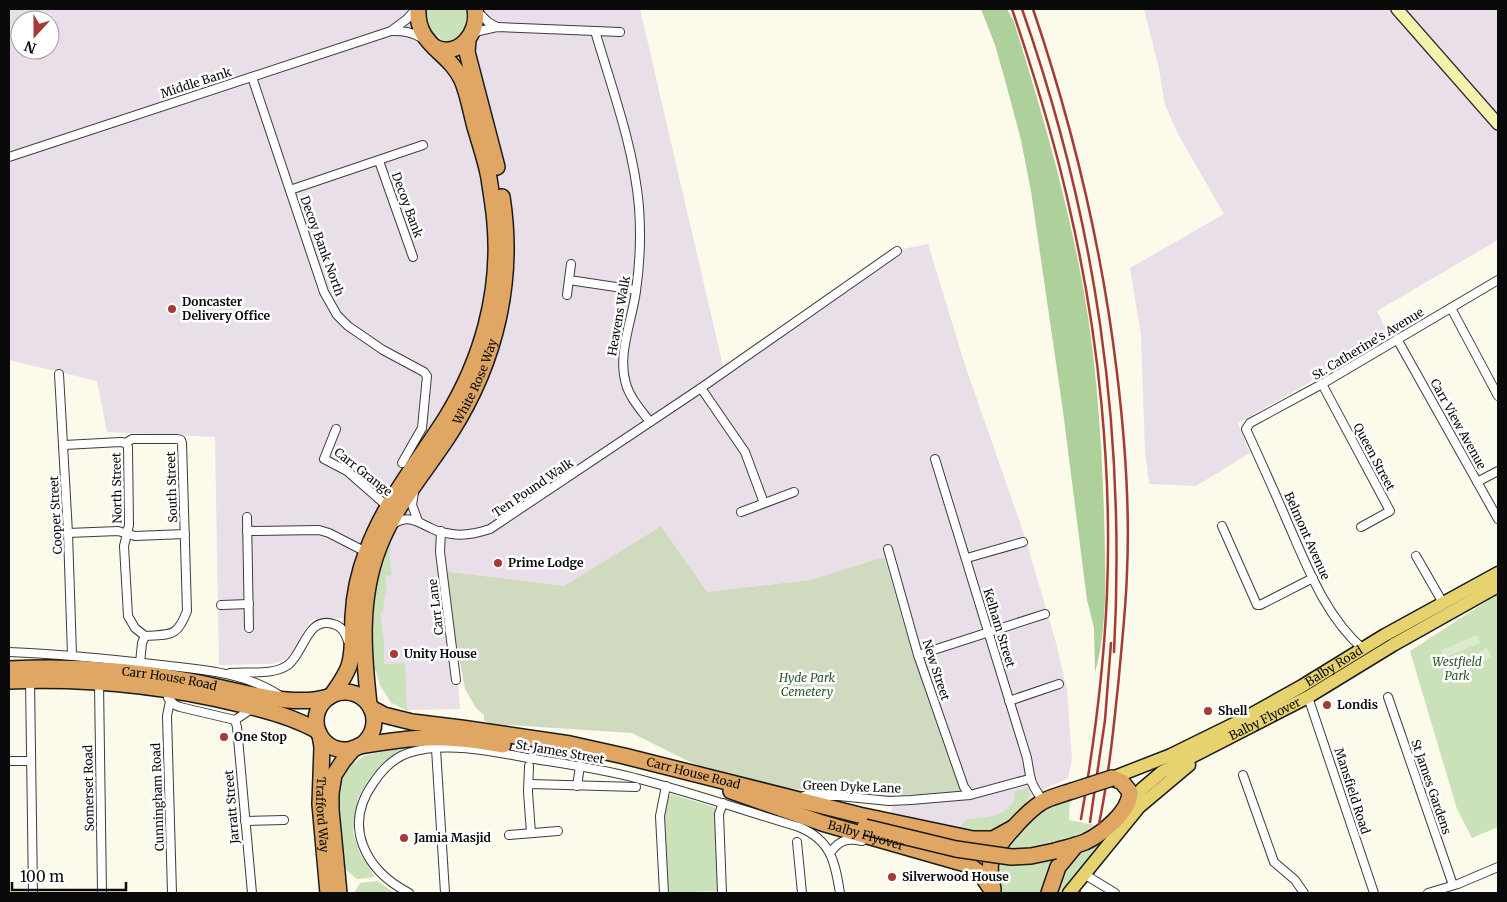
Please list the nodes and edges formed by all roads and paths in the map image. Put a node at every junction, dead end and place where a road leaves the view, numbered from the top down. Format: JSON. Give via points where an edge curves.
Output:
{"nodes":[{"id":1,"x":417,"y":9,"type":"edge"},
{"id":2,"x":475,"y":9,"type":"edge"},
{"id":3,"x":1398,"y":9,"type":"edge"},
{"id":4,"x":497,"y":26,"type":"junction"},
{"id":5,"x":391,"y":31,"type":"junction"},
{"id":6,"x":595,"y":31,"type":"junction"},
{"id":7,"x":620,"y":32,"type":"dead end"},
{"id":8,"x":469,"y":38,"type":"junction"},
{"id":9,"x":430,"y":44,"type":"junction"},
{"id":10,"x":252,"y":77,"type":"junction"},
{"id":11,"x":1498,"y":124,"type":"edge"},
{"id":12,"x":423,"y":145,"type":"dead end"},
{"id":13,"x":9,"y":157,"type":"edge"},
{"id":14,"x":379,"y":160,"type":"junction"},
{"id":15,"x":290,"y":190,"type":"junction"},
{"id":16,"x":897,"y":251,"type":"dead end"},
{"id":17,"x":413,"y":257,"type":"dead end"},
{"id":18,"x":571,"y":264,"type":"dead end"},
{"id":19,"x":569,"y":280,"type":"junction"},
{"id":20,"x":1498,"y":280,"type":"edge"},
{"id":21,"x":636,"y":290,"type":"junction"},
{"id":22,"x":567,"y":295,"type":"dead end"},
{"id":23,"x":1451,"y":308,"type":"junction"},
{"id":24,"x":1397,"y":339,"type":"junction"},
{"id":25,"x":59,"y":374,"type":"dead end"},
{"id":26,"x":1322,"y":384,"type":"junction"},
{"id":27,"x":701,"y":388,"type":"junction"},
{"id":28,"x":1498,"y":396,"type":"edge"},
{"id":29,"x":650,"y":422,"type":"junction"},
{"id":30,"x":1248,"y":425,"type":"joint"},
{"id":31,"x":336,"y":429,"type":"dead end"},
{"id":32,"x":126,"y":443,"type":"junction"},
{"id":33,"x":64,"y":445,"type":"junction"},
{"id":34,"x":935,"y":459,"type":"dead end"},
{"id":35,"x":402,"y":463,"type":"dead end"},
{"id":36,"x":1498,"y":470,"type":"edge"},
{"id":37,"x":1478,"y":482,"type":"junction"},
{"id":38,"x":416,"y":484,"type":"junction"},
{"id":39,"x":794,"y":492,"type":"dead end"},
{"id":40,"x":764,"y":503,"type":"junction"},
{"id":41,"x":387,"y":506,"type":"junction"},
{"id":42,"x":741,"y":512,"type":"dead end"},
{"id":43,"x":247,"y":517,"type":"dead end"},
{"id":44,"x":1498,"y":519,"type":"edge"},
{"id":45,"x":418,"y":521,"type":"junction"},
{"id":46,"x":1222,"y":526,"type":"dead end"},
{"id":47,"x":388,"y":527,"type":"junction"},
{"id":48,"x":1361,"y":527,"type":"dead end"},
{"id":49,"x":247,"y":531,"type":"junction"},
{"id":50,"x":441,"y":532,"type":"junction"},
{"id":51,"x":68,"y":533,"type":"junction"},
{"id":52,"x":185,"y":534,"type":"junction"},
{"id":53,"x":127,"y":535,"type":"junction"},
{"id":54,"x":1022,"y":542,"type":"dead end"},
{"id":55,"x":888,"y":549,"type":"dead end"},
{"id":56,"x":366,"y":552,"type":"junction"},
{"id":57,"x":1416,"y":556,"type":"dead end"},
{"id":58,"x":967,"y":558,"type":"junction"},
{"id":59,"x":1498,"y":573,"type":"edge"},
{"id":60,"x":1313,"y":578,"type":"junction"},
{"id":61,"x":1498,"y":586,"type":"edge"},
{"id":62,"x":1443,"y":603,"type":"junction"},
{"id":63,"x":249,"y":604,"type":"junction"},
{"id":64,"x":221,"y":605,"type":"dead end"},
{"id":65,"x":1045,"y":614,"type":"dead end"},
{"id":66,"x":249,"y":628,"type":"dead end"},
{"id":67,"x":989,"y":632,"type":"junction"},
{"id":68,"x":145,"y":636,"type":"junction"},
{"id":69,"x":1393,"y":645,"type":"junction"},
{"id":70,"x":1363,"y":649,"type":"junction"},
{"id":71,"x":351,"y":650,"type":"junction"},
{"id":72,"x":9,"y":652,"type":"edge"},
{"id":73,"x":72,"y":655,"type":"junction"},
{"id":74,"x":918,"y":655,"type":"junction"},
{"id":75,"x":140,"y":662,"type":"junction"},
{"id":76,"x":9,"y":669,"type":"edge"},
{"id":77,"x":272,"y":671,"type":"junction"},
{"id":78,"x":226,"y":674,"type":"junction"},
{"id":79,"x":30,"y":680,"type":"junction"},
{"id":80,"x":456,"y":680,"type":"dead end"},
{"id":81,"x":9,"y":681,"type":"edge"},
{"id":82,"x":99,"y":683,"type":"junction"},
{"id":83,"x":1059,"y":684,"type":"dead end"},
{"id":84,"x":266,"y":687,"type":"junction"},
{"id":85,"x":159,"y":689,"type":"junction"},
{"id":86,"x":1305,"y":691,"type":"junction"},
{"id":87,"x":330,"y":696,"type":"junction"},
{"id":88,"x":1388,"y":697,"type":"dead end"},
{"id":89,"x":285,"y":699,"type":"junction"},
{"id":90,"x":170,"y":701,"type":"junction"},
{"id":91,"x":1010,"y":701,"type":"junction"},
{"id":92,"x":370,"y":706,"type":"junction"},
{"id":93,"x":255,"y":707,"type":"junction"},
{"id":94,"x":235,"y":720,"type":"junction"},
{"id":95,"x":319,"y":733,"type":"junction"},
{"id":96,"x":1221,"y":742,"type":"junction"},
{"id":97,"x":357,"y":747,"type":"junction"},
{"id":98,"x":436,"y":749,"type":"junction"},
{"id":99,"x":9,"y":761,"type":"edge"},
{"id":100,"x":31,"y":761,"type":"junction"},
{"id":101,"x":530,"y":766,"type":"dead end"},
{"id":102,"x":580,"y":766,"type":"junction"},
{"id":103,"x":1243,"y":775,"type":"dead end"},
{"id":104,"x":1112,"y":778,"type":"junction"},
{"id":105,"x":1029,"y":779,"type":"junction"},
{"id":106,"x":530,"y":784,"type":"junction"},
{"id":107,"x":576,"y":786,"type":"junction"},
{"id":108,"x":666,"y":786,"type":"junction"},
{"id":109,"x":636,"y":787,"type":"dead end"},
{"id":110,"x":970,"y":795,"type":"junction"},
{"id":111,"x":727,"y":797,"type":"junction"},
{"id":112,"x":792,"y":797,"type":"junction"},
{"id":113,"x":1044,"y":801,"type":"junction"},
{"id":114,"x":1128,"y":806,"type":"junction"},
{"id":115,"x":284,"y":820,"type":"dead end"},
{"id":116,"x":244,"y":821,"type":"junction"},
{"id":117,"x":865,"y":827,"type":"joint"},
{"id":118,"x":1013,"y":828,"type":"junction"},
{"id":119,"x":558,"y":831,"type":"dead end"},
{"id":120,"x":531,"y":833,"type":"junction"},
{"id":121,"x":508,"y":835,"type":"dead end"},
{"id":122,"x":797,"y":842,"type":"dead end"},
{"id":123,"x":1076,"y":845,"type":"junction"},
{"id":124,"x":918,"y":851,"type":"junction"},
{"id":125,"x":830,"y":853,"type":"junction"},
{"id":126,"x":1498,"y":867,"type":"edge"},
{"id":127,"x":1084,"y":874,"type":"junction"},
{"id":128,"x":1456,"y":885,"type":"junction"},
{"id":129,"x":33,"y":893,"type":"edge"},
{"id":130,"x":102,"y":893,"type":"edge"},
{"id":131,"x":172,"y":893,"type":"edge"},
{"id":132,"x":252,"y":893,"type":"edge"},
{"id":133,"x":328,"y":893,"type":"edge"},
{"id":134,"x":339,"y":893,"type":"edge"},
{"id":135,"x":409,"y":893,"type":"edge"},
{"id":136,"x":445,"y":893,"type":"edge"},
{"id":137,"x":664,"y":893,"type":"edge"},
{"id":138,"x":722,"y":893,"type":"edge"},
{"id":139,"x":802,"y":893,"type":"edge"},
{"id":140,"x":840,"y":893,"type":"edge"},
{"id":141,"x":993,"y":893,"type":"edge"},
{"id":142,"x":1049,"y":893,"type":"edge"},
{"id":143,"x":1070,"y":893,"type":"edge"},
{"id":144,"x":1115,"y":893,"type":"edge"},
{"id":145,"x":1304,"y":893,"type":"edge"},
{"id":146,"x":1374,"y":893,"type":"edge"},
{"id":147,"x":1428,"y":893,"type":"edge"},
{"id":148,"x":1461,"y":893,"type":"edge"}],
"edges":[{"from":1,"to":5,"type":"street","name":"Middle Bank"},
{"from":1,"to":9,"type":"highway","name":"White Rose Way","via":[[418,22]]},
{"from":2,"to":4,"type":"street"},
{"from":2,"to":8,"type":"highway","name":"White Rose Way"},
{"from":3,"to":11,"type":"street"},
{"from":4,"to":6,"type":"street"},
{"from":4,"to":8,"type":"street"},
{"from":5,"to":9,"type":"street","name":"Middle Bank","via":[[415,33]]},
{"from":5,"to":10,"type":"street","name":"Middle Bank"},
{"from":6,"to":7,"type":"street"},
{"from":6,"to":21,"type":"street","name":"Heavens Walk","via":[[634,175],[640,228]]},
{"from":8,"to":9,"type":"highway","via":[[453,50],[446,51]]},
{"from":8,"to":38,"type":"highway","name":"White Rose Way","via":[[467,52],[498,170],[505,219],[503,300],[481,374],[452,431]]},
{"from":9,"to":41,"type":"highway","name":"White Rose Way","via":[[455,68],[462,80],[488,175],[496,223],[494,289],[487,325],[461,392]]},
{"from":10,"to":13,"type":"street","name":"Middle Bank"},
{"from":10,"to":15,"type":"street","name":"Decoy Bank North"},
{"from":12,"to":14,"type":"street","name":"Decoy Bank"},
{"from":14,"to":15,"type":"street","name":"Decoy Bank"},
{"from":14,"to":17,"type":"street","name":"Decoy Bank"},
{"from":15,"to":35,"type":"street","name":"Decoy Bank North","via":[[324,292],[337,315],[362,337],[427,376],[422,428]]},
{"from":16,"to":27,"type":"street"},
{"from":18,"to":19,"type":"street"},
{"from":19,"to":21,"type":"street"},
{"from":19,"to":22,"type":"street"},
{"from":20,"to":23,"type":"street","name":"St. Catherine's Avenue"},
{"from":21,"to":29,"type":"street","name":"Heavens Walk","via":[[622,362],[631,397]]},
{"from":23,"to":24,"type":"street","name":"St. Catherine's Avenue"},
{"from":23,"to":28,"type":"street"},
{"from":24,"to":26,"type":"street","name":"St. Catherine's Avenue"},
{"from":24,"to":37,"type":"street","name":"Carr View Avenue"},
{"from":25,"to":33,"type":"street","name":"Cooper Street"},
{"from":26,"to":30,"type":"street","name":"St. Catherine's Avenue"},
{"from":26,"to":48,"type":"street","name":"Queen Street","via":[[1390,511]]},
{"from":27,"to":29,"type":"street"},
{"from":27,"to":40,"type":"street","via":[[745,452]]},
{"from":29,"to":50,"type":"street","name":"Ten Pound Walk","via":[[490,529],[466,534]]},
{"from":30,"to":60,"type":"street","name":"Belmont Avenue","via":[[1246,430]]},
{"from":31,"to":41,"type":"street","name":"Carr Grange","via":[[324,459],[347,471]]},
{"from":32,"to":33,"type":"street","name":"North Street"},
{"from":32,"to":52,"type":"street","name":"South Street","via":[[132,439],[181,440]]},
{"from":32,"to":53,"type":"street","name":"North Street","via":[[130,489]]},
{"from":33,"to":51,"type":"street","name":"Cooper Street"},
{"from":34,"to":58,"type":"street","name":"Kelham Street"},
{"from":36,"to":37,"type":"street"},
{"from":37,"to":44,"type":"street","name":"Carr View Avenue"},
{"from":38,"to":45,"type":"street","via":[[412,505]]},
{"from":38,"to":47,"type":"highway","name":"White Rose Way"},
{"from":39,"to":40,"type":"street"},
{"from":40,"to":42,"type":"street"},
{"from":41,"to":56,"type":"highway","name":"White Rose Way"},
{"from":43,"to":49,"type":"street"},
{"from":45,"to":47,"type":"street","via":[[403,519]]},
{"from":45,"to":50,"type":"street","name":"Ten Pound Walk"},
{"from":46,"to":60,"type":"street","via":[[1257,605]]},
{"from":47,"to":92,"type":"highway","name":"White Rose Way","via":[[378,547],[366,590],[363,628]]},
{"from":49,"to":56,"type":"street","via":[[319,530]]},
{"from":49,"to":63,"type":"street"},
{"from":50,"to":80,"type":"street","name":"Carr Lane","via":[[440,552]]},
{"from":51,"to":53,"type":"street","name":"North Street","via":[[118,531]]},
{"from":51,"to":73,"type":"street","name":"Cooper Street"},
{"from":52,"to":53,"type":"street","name":"South Street"},
{"from":52,"to":68,"type":"street","name":"South Street","via":[[187,611],[179,629],[172,633]]},
{"from":53,"to":68,"type":"street","name":"North Street","via":[[124,546],[128,616]]},
{"from":54,"to":58,"type":"street"},
{"from":55,"to":74,"type":"street","name":"New Street"},
{"from":56,"to":71,"type":"highway","name":"White Rose Way","via":[[354,600]]},
{"from":57,"to":62,"type":"street"},
{"from":58,"to":67,"type":"street","name":"Kelham Street"},
{"from":59,"to":62,"type":"main road","name":"Balby Road"},
{"from":60,"to":70,"type":"street","name":"Belmont Avenue","via":[[1328,609]]},
{"from":61,"to":69,"type":"main road","name":"Balby Road"},
{"from":62,"to":70,"type":"main road","name":"Balby Road"},
{"from":63,"to":64,"type":"street"},
{"from":63,"to":66,"type":"street"},
{"from":65,"to":67,"type":"street"},
{"from":67,"to":74,"type":"street"},
{"from":67,"to":91,"type":"street","name":"Kelham Street"},
{"from":68,"to":75,"type":"street"},
{"from":69,"to":70,"type":"main road","via":[[1380,650]]},
{"from":69,"to":86,"type":"main road","name":"Balby Road"},
{"from":70,"to":86,"type":"main road","name":"Balby Road"},
{"from":71,"to":77,"type":"street","via":[[341,628],[321,624],[308,633],[301,650],[288,666]]},
{"from":71,"to":87,"type":"highway","name":"White Rose Way","via":[[349,666]]},
{"from":72,"to":73,"type":"street"},
{"from":73,"to":75,"type":"street"},
{"from":74,"to":110,"type":"street","name":"New Street","via":[[964,787]]},
{"from":75,"to":78,"type":"street"},
{"from":76,"to":89,"type":"highway","name":"Carr House Road","via":[[72,668],[126,672]]},
{"from":77,"to":78,"type":"street"},
{"from":77,"to":84,"type":"street","via":[[266,677]]},
{"from":78,"to":84,"type":"street"},
{"from":79,"to":81,"type":"highway","name":"Carr House Road"},
{"from":79,"to":82,"type":"highway","name":"Carr House Road"},
{"from":79,"to":100,"type":"street"},
{"from":82,"to":85,"type":"highway","name":"Carr House Road"},
{"from":82,"to":130,"type":"street","name":"Somerset Road"},
{"from":83,"to":91,"type":"street"},
{"from":84,"to":89,"type":"street"},
{"from":85,"to":90,"type":"street"},
{"from":85,"to":93,"type":"highway","name":"Carr House Road"},
{"from":86,"to":96,"type":"main road","name":"Balby Flyover"},
{"from":86,"to":104,"type":"main road","name":"Balby Road","via":[[1171,755]]},
{"from":86,"to":146,"type":"street","name":"Mansfield Road"},
{"from":87,"to":89,"type":"highway","name":"Carr House Road","via":[[314,700]]},
{"from":87,"to":92,"type":"highway","via":[[346,692]]},
{"from":87,"to":95,"type":"highway","via":[[318,710],[316,723]]},
{"from":88,"to":128,"type":"street","name":"St James Gardens"},
{"from":90,"to":94,"type":"street","via":[[180,707]]},
{"from":90,"to":131,"type":"street","name":"Cunningham Road","via":[[167,716]]},
{"from":91,"to":105,"type":"street","name":"Kelham Street","via":[[1027,758]]},
{"from":92,"to":97,"type":"highway","via":[[373,729]]},
{"from":92,"to":112,"type":"highway","name":"Carr House Road","via":[[384,715],[412,722],[570,744]]},
{"from":93,"to":94,"type":"street"},
{"from":93,"to":95,"type":"highway","name":"Carr House Road","via":[[294,719]]},
{"from":94,"to":116,"type":"street","name":"Jarratt Street"},
{"from":95,"to":97,"type":"highway","via":[[328,744],[339,749]]},
{"from":95,"to":133,"type":"highway","name":"Trafford Way","via":[[322,747],[320,804]]},
{"from":96,"to":114,"type":"main road","name":"Balby Flyover","via":[[1162,772]]},
{"from":96,"to":127,"type":"main road","name":"Balby Flyover","via":[[1139,807]]},
{"from":97,"to":111,"type":"highway","name":"Carr House Road","via":[[403,739],[463,739],[585,758]]},
{"from":97,"to":134,"type":"highway","name":"Trafford Way","via":[[343,760],[334,775],[331,793]]},
{"from":98,"to":102,"type":"street","name":"St. James Street","via":[[466,749]]},
{"from":98,"to":135,"type":"street","name":"St. James Street","via":[[406,754],[384,770],[370,786],[360,815],[362,845],[373,866]]},
{"from":98,"to":136,"type":"street"},
{"from":99,"to":100,"type":"street"},
{"from":100,"to":129,"type":"street"},
{"from":101,"to":106,"type":"street"},
{"from":102,"to":107,"type":"street"},
{"from":102,"to":108,"type":"street","name":"St. James Street"},
{"from":103,"to":145,"type":"street","via":[[1274,862],[1295,880]]},
{"from":104,"to":113,"type":"highway","name":"Balby Flyover","bridge":true},
{"from":104,"to":114,"type":"highway","via":[[1122,782],[1130,792]]},
{"from":105,"to":110,"type":"street","name":"Green Dyke Lane"},
{"from":105,"to":113,"type":"street","name":"Kelham Street"},
{"from":106,"to":107,"type":"street"},
{"from":106,"to":120,"type":"street"},
{"from":107,"to":109,"type":"street"},
{"from":108,"to":111,"type":"street","name":"St. James Street"},
{"from":108,"to":137,"type":"street","via":[[660,816]]},
{"from":110,"to":112,"type":"street","name":"Green Dyke Lane","via":[[889,801],[839,796]]},
{"from":111,"to":117,"type":"highway","name":"Carr House Road"},
{"from":111,"to":124,"type":"highway","name":"Balby Flyover"},
{"from":111,"to":125,"type":"street","name":"St. James Street","via":[[808,831]]},
{"from":111,"to":138,"type":"street","via":[[719,814]]},
{"from":112,"to":118,"type":"highway","name":"Carr House Road","via":[[973,839],[993,839]]},
{"from":113,"to":118,"type":"highway","name":"Balby Flyover"},
{"from":114,"to":123,"type":"highway","name":"Balby Flyover","via":[[1098,835]]},
{"from":115,"to":116,"type":"street"},
{"from":116,"to":132,"type":"street","name":"Jarratt Street"},
{"from":117,"to":123,"type":"highway","name":"Balby Flyover","bridge":true,"via":[[956,849],[1011,857],[1031,856]]},
{"from":118,"to":141,"type":"highway","name":"Balby Flyover","via":[[992,859]]},
{"from":119,"to":120,"type":"street"},
{"from":120,"to":121,"type":"street"},
{"from":122,"to":139,"type":"street"},
{"from":123,"to":142,"type":"highway","name":"Balby Flyover","via":[[1058,866]]},
{"from":124,"to":125,"type":"street","via":[[847,839]]},
{"from":124,"to":141,"type":"highway","name":"Balby Flyover","via":[[969,865],[981,874]]},
{"from":125,"to":140,"type":"street","name":"St. James Street"},
{"from":126,"to":128,"type":"street"},
{"from":127,"to":143,"type":"main road","name":"Balby Flyover"},
{"from":127,"to":144,"type":"street"},
{"from":128,"to":147,"type":"street"},
{"from":128,"to":148,"type":"street","name":"St James Gardens"}]}
